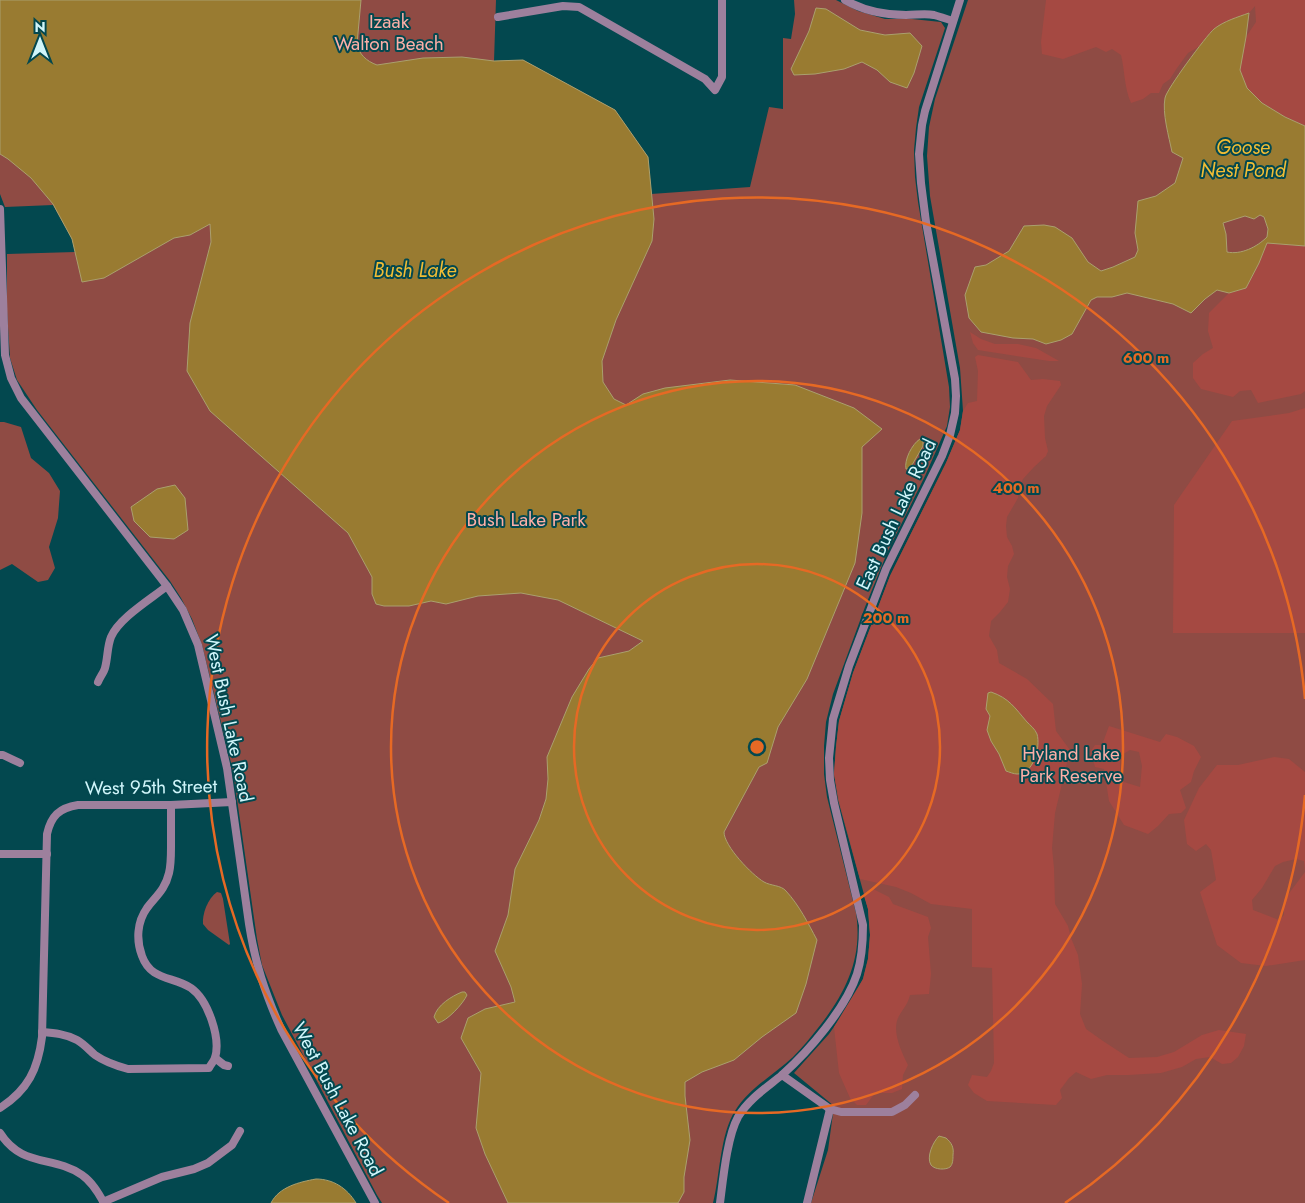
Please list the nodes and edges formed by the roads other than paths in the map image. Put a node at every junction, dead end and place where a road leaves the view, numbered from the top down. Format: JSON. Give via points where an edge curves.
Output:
{"nodes":[{"id":1,"x":722,"y":0,"type":"edge"},
{"id":2,"x":845,"y":0,"type":"edge"},
{"id":3,"x":960,"y":0,"type":"edge"},
{"id":4,"x":498,"y":17,"type":"dead end"},
{"id":5,"x":953,"y":21,"type":"junction"},
{"id":6,"x":0,"y":209,"type":"edge"},
{"id":7,"x":167,"y":586,"type":"junction"},
{"id":8,"x":98,"y":682,"type":"dead end"},
{"id":9,"x":0,"y":755,"type":"edge"},
{"id":10,"x":20,"y":763,"type":"dead end"},
{"id":11,"x":232,"y":802,"type":"junction"},
{"id":12,"x":171,"y":805,"type":"junction"},
{"id":13,"x":0,"y":854,"type":"edge"},
{"id":14,"x":47,"y":854,"type":"junction"},
{"id":15,"x":42,"y":1032,"type":"junction"},
{"id":16,"x":215,"y":1058,"type":"junction"},
{"id":17,"x":228,"y":1066,"type":"dead end"},
{"id":18,"x":782,"y":1074,"type":"junction"},
{"id":19,"x":915,"y":1095,"type":"dead end"},
{"id":20,"x":0,"y":1108,"type":"edge"},
{"id":21,"x":830,"y":1109,"type":"junction"},
{"id":22,"x":240,"y":1131,"type":"dead end"},
{"id":23,"x":0,"y":1133,"type":"edge"},
{"id":24,"x":104,"y":1202,"type":"edge"},
{"id":25,"x":375,"y":1203,"type":"edge"},
{"id":26,"x":720,"y":1203,"type":"edge"},
{"id":27,"x":808,"y":1203,"type":"edge"}],
"edges":[{"from":1,"to":4,"type":"street","via":[[722,78],[715,90],[705,79],[579,7],[563,6]]},
{"from":2,"to":5,"type":"street","via":[[878,13],[934,15]]},
{"from":3,"to":5,"type":"street","name":"East Bush Lake Road"},
{"from":5,"to":18,"type":"street","name":"East Bush Lake Road","via":[[925,111],[919,154],[926,222],[955,379],[955,412],[942,456],[872,604],[833,719],[830,780],[863,925],[857,975],[834,1016]]},
{"from":6,"to":7,"type":"street","name":"West Bush Lake Road","via":[[5,355],[11,378],[21,398]]},
{"from":7,"to":8,"type":"street","via":[[117,627]]},
{"from":7,"to":11,"type":"street","name":"West Bush Lake Road","via":[[183,610],[198,644]]},
{"from":9,"to":10,"type":"street"},
{"from":11,"to":12,"type":"street","name":"West 95th Street"},
{"from":11,"to":25,"type":"street","name":"West Bush Lake Road","via":[[260,978],[281,1029]]},
{"from":12,"to":14,"type":"street","name":"West 95th Street","via":[[69,806],[60,810],[49,825]]},
{"from":12,"to":16,"type":"street","via":[[170,872],[161,892],[141,919],[138,942],[144,961],[150,968],[199,995],[214,1029],[217,1043]]},
{"from":13,"to":14,"type":"street"},
{"from":14,"to":15,"type":"street","name":"West 95th Street"},
{"from":15,"to":16,"type":"street","via":[[68,1036],[106,1061],[128,1069],[209,1068]]},
{"from":15,"to":20,"type":"street","name":"West 95th Street","via":[[40,1052],[30,1080]]},
{"from":16,"to":17,"type":"street"},
{"from":18,"to":21,"type":"street"},
{"from":18,"to":26,"type":"street","name":"East Bush Lake Road","via":[[750,1102],[737,1119]]},
{"from":19,"to":21,"type":"street","via":[[905,1106],[892,1112]]},
{"from":21,"to":27,"type":"street"},
{"from":22,"to":24,"type":"street","via":[[232,1145],[208,1163],[162,1176]]},
{"from":23,"to":24,"type":"street","via":[[20,1154],[82,1175]]}]}
